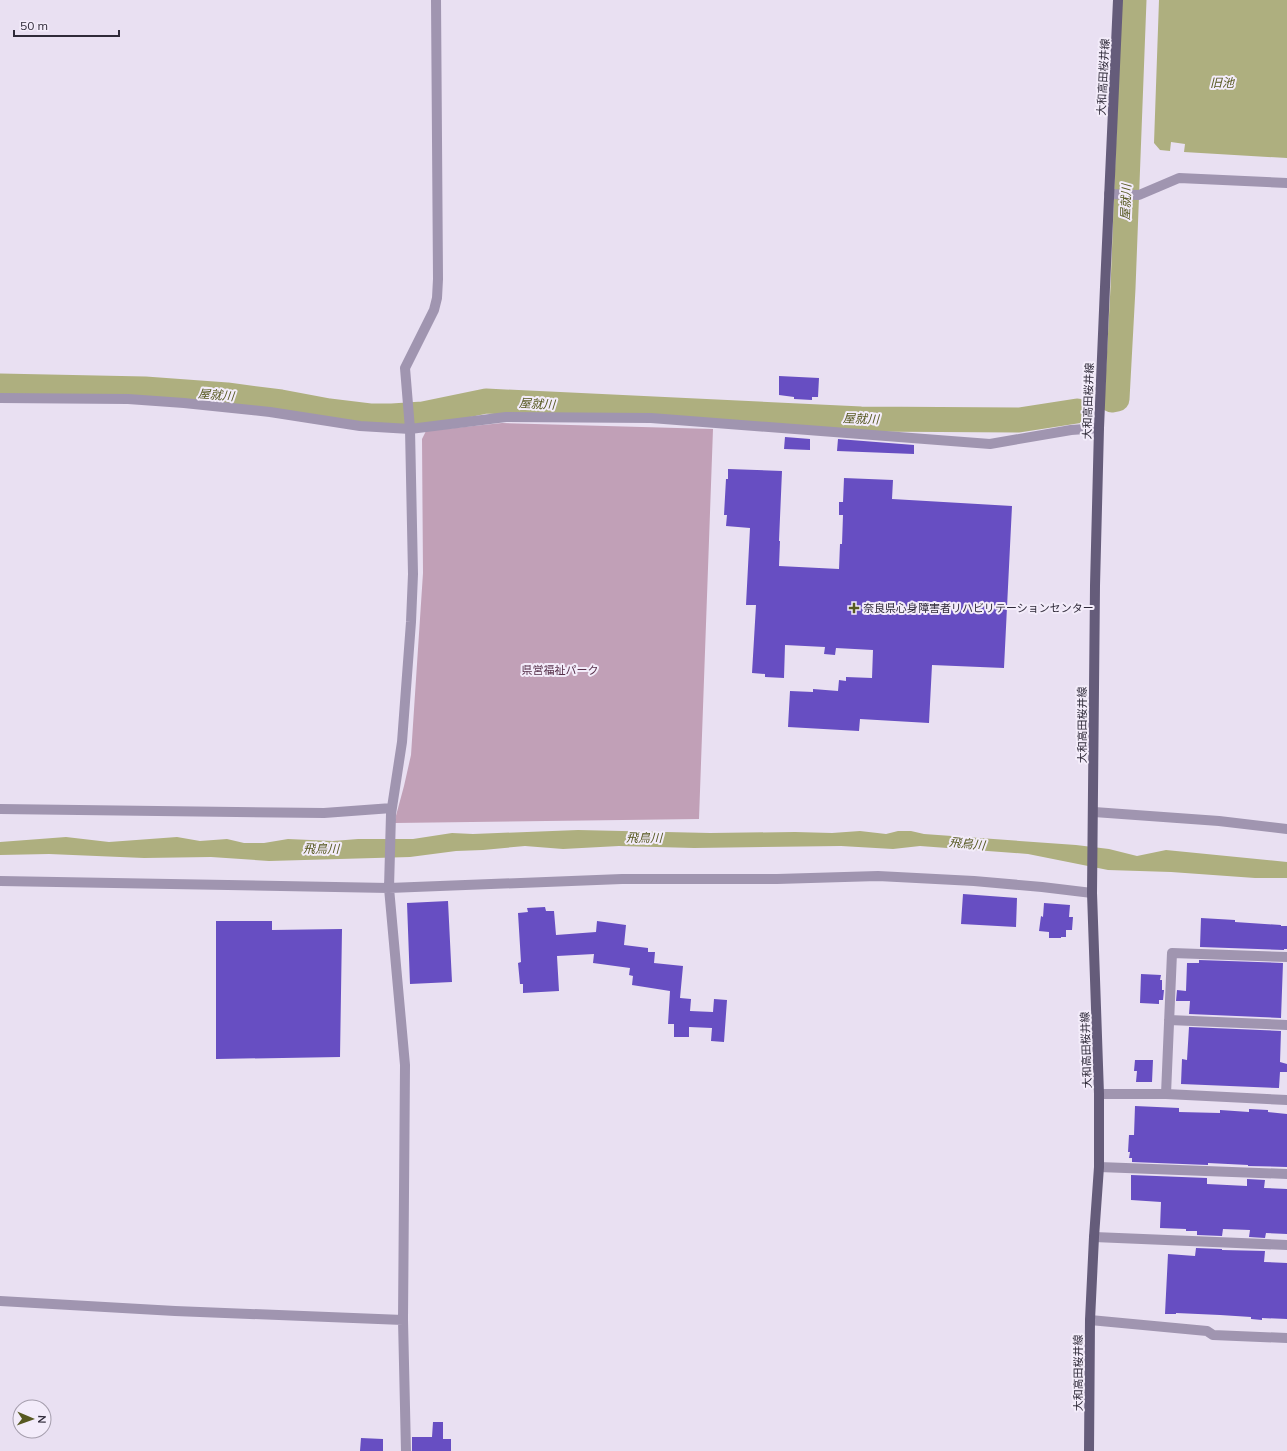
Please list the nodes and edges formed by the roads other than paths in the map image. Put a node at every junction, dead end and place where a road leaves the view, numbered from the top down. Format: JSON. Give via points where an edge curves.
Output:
{"nodes":[{"id":1,"x":436,"y":0,"type":"edge"},
{"id":2,"x":1118,"y":0,"type":"edge"},
{"id":3,"x":1287,"y":183,"type":"edge"},
{"id":4,"x":1109,"y":194,"type":"junction"},
{"id":5,"x":0,"y":398,"type":"edge"},
{"id":6,"x":410,"y":426,"type":"junction"},
{"id":7,"x":1099,"y":428,"type":"junction"},
{"id":8,"x":0,"y":809,"type":"edge"},
{"id":9,"x":391,"y":811,"type":"junction"},
{"id":10,"x":1094,"y":816,"type":"junction"},
{"id":11,"x":1287,"y":829,"type":"edge"},
{"id":12,"x":0,"y":881,"type":"edge"},
{"id":13,"x":389,"y":884,"type":"junction"},
{"id":14,"x":1092,"y":890,"type":"junction"},
{"id":15,"x":1287,"y":957,"type":"edge"},
{"id":16,"x":1168,"y":1020,"type":"junction"},
{"id":17,"x":1287,"y":1025,"type":"edge"},
{"id":18,"x":1099,"y":1094,"type":"junction"},
{"id":19,"x":1166,"y":1094,"type":"junction"},
{"id":20,"x":1287,"y":1100,"type":"edge"},
{"id":21,"x":1099,"y":1167,"type":"junction"},
{"id":22,"x":1287,"y":1174,"type":"edge"},
{"id":23,"x":1094,"y":1237,"type":"junction"},
{"id":24,"x":1287,"y":1245,"type":"edge"},
{"id":25,"x":0,"y":1301,"type":"edge"},
{"id":26,"x":403,"y":1320,"type":"junction"},
{"id":27,"x":1090,"y":1320,"type":"junction"},
{"id":28,"x":1287,"y":1338,"type":"edge"},
{"id":29,"x":406,"y":1451,"type":"edge"},
{"id":30,"x":1090,"y":1451,"type":"edge"}],
"edges":[{"from":1,"to":6,"type":"street","via":[[437,298],[434,310],[406,368]]},
{"from":2,"to":4,"type":"main road","name":"大和高田桜井線"},
{"from":3,"to":4,"type":"street","via":[[1179,178],[1140,195]]},
{"from":4,"to":7,"type":"main road","name":"大和高田桜井線"},
{"from":5,"to":6,"type":"street","via":[[184,402],[360,426]]},
{"from":6,"to":7,"type":"street","via":[[506,417],[651,418],[990,444],[1071,430]]},
{"from":6,"to":9,"type":"street","via":[[411,622],[402,742]]},
{"from":7,"to":10,"type":"main road","name":"大和高田桜井線","via":[[1094,632]]},
{"from":8,"to":9,"type":"street"},
{"from":9,"to":13,"type":"street"},
{"from":10,"to":11,"type":"street","via":[[1219,821]]},
{"from":10,"to":14,"type":"main road","name":"大和高田桜井線"},
{"from":12,"to":13,"type":"street"},
{"from":13,"to":14,"type":"street","via":[[878,876]]},
{"from":13,"to":26,"type":"street","via":[[405,1065]]},
{"from":14,"to":18,"type":"main road","name":"大和高田桜井線"},
{"from":15,"to":16,"type":"street","via":[[1172,953]]},
{"from":16,"to":17,"type":"street"},
{"from":16,"to":19,"type":"street"},
{"from":18,"to":19,"type":"street"},
{"from":18,"to":21,"type":"main road","name":"大和高田桜井線"},
{"from":19,"to":20,"type":"street"},
{"from":21,"to":22,"type":"street"},
{"from":21,"to":23,"type":"main road","name":"大和高田桜井線"},
{"from":23,"to":24,"type":"street"},
{"from":23,"to":27,"type":"main road","name":"大和高田桜井線"},
{"from":25,"to":26,"type":"street","via":[[182,1312]]},
{"from":26,"to":29,"type":"street"},
{"from":27,"to":28,"type":"street","via":[[1207,1331],[1213,1335]]},
{"from":27,"to":30,"type":"main road","name":"大和高田桜井線"}]}
